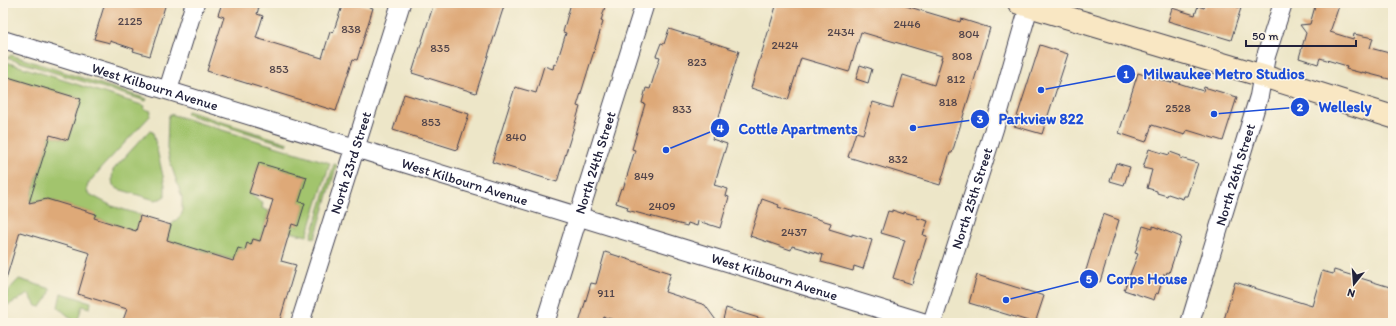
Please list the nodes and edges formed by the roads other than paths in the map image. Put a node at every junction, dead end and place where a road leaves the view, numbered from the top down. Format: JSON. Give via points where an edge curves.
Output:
{"nodes":[{"id":1,"x":195,"y":3,"type":"edge"},
{"id":2,"x":401,"y":3,"type":"edge"},
{"id":3,"x":646,"y":3,"type":"edge"},
{"id":4,"x":1283,"y":3,"type":"edge"},
{"id":5,"x":1026,"y":4,"type":"edge"},
{"id":6,"x":3,"y":40,"type":"edge"},
{"id":7,"x":1263,"y":76,"type":"junction"},
{"id":8,"x":168,"y":90,"type":"junction"},
{"id":9,"x":1393,"y":118,"type":"edge"},
{"id":10,"x":355,"y":148,"type":"junction"},
{"id":11,"x":578,"y":217,"type":"junction"},
{"id":12,"x":300,"y":323,"type":"edge"},
{"id":13,"x":545,"y":323,"type":"edge"},
{"id":14,"x":926,"y":323,"type":"edge"},
{"id":15,"x":932,"y":323,"type":"edge"},
{"id":16,"x":1190,"y":323,"type":"edge"}],
"edges":[{"from":1,"to":8,"type":"street"},
{"from":2,"to":10,"type":"street","name":"North 23rd Street"},
{"from":3,"to":11,"type":"street","name":"North 24th Street"},
{"from":4,"to":7,"type":"street","name":"North 26th Street","via":[[1266,56]]},
{"from":5,"to":7,"type":"street"},
{"from":5,"to":15,"type":"street","name":"North 25th Street","via":[[994,129]]},
{"from":6,"to":8,"type":"street","name":"West Kilbourn Avenue"},
{"from":7,"to":9,"type":"street"},
{"from":7,"to":16,"type":"street","name":"North 26th Street"},
{"from":8,"to":10,"type":"street","name":"West Kilbourn Avenue"},
{"from":10,"to":11,"type":"street","name":"West Kilbourn Avenue"},
{"from":10,"to":12,"type":"street","name":"North 23rd Street"},
{"from":11,"to":13,"type":"street","name":"North 24th Street"},
{"from":11,"to":14,"type":"street","name":"West Kilbourn Avenue"}]}
